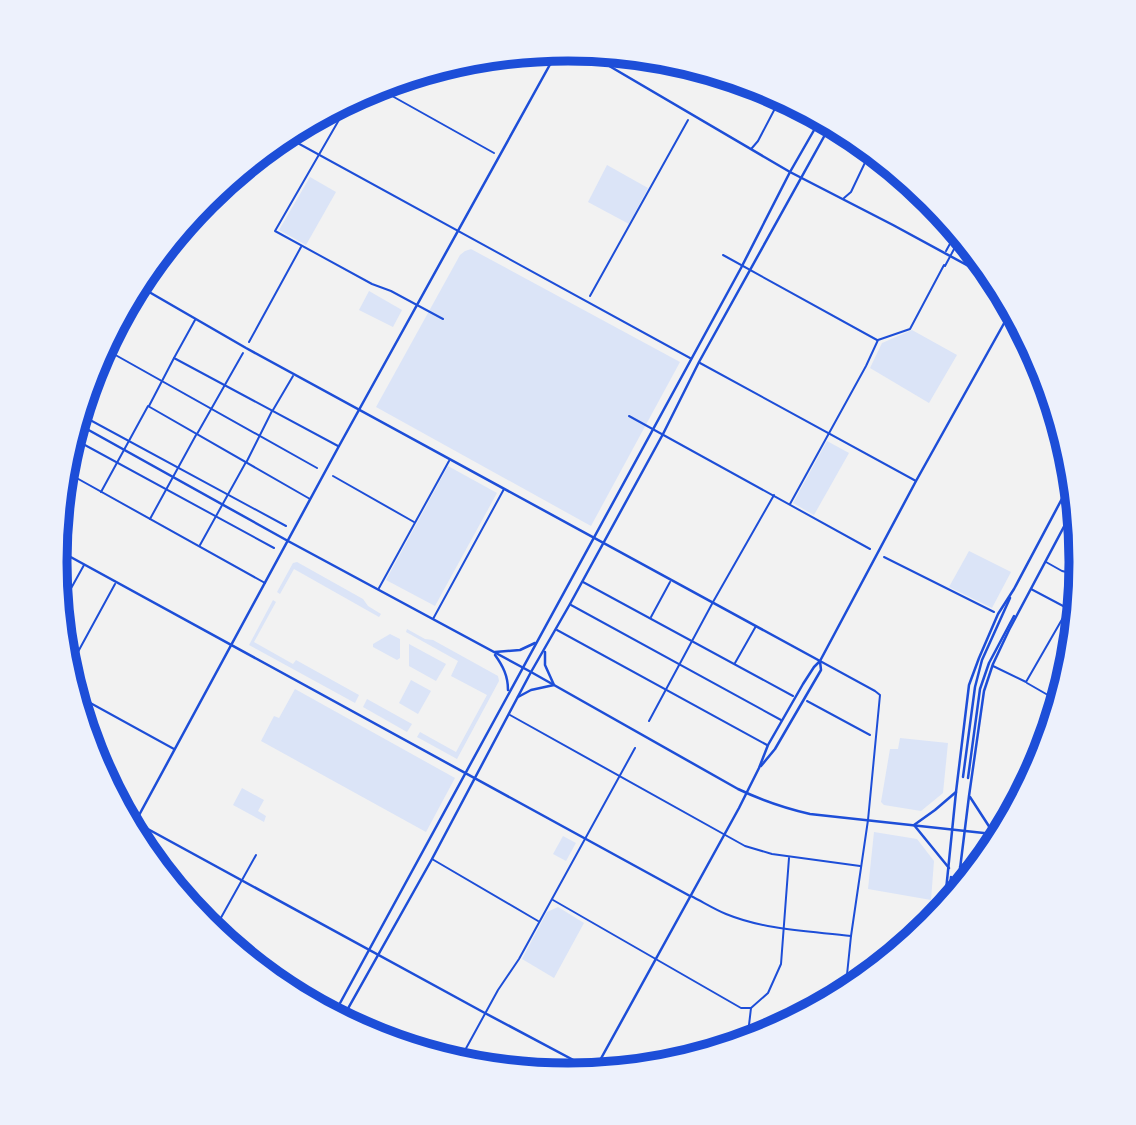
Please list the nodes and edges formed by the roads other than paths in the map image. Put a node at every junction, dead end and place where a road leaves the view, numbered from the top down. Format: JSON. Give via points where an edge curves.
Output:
{"nodes":[{"id":1,"x":552,"y":61,"type":"edge"},
{"id":2,"x":603,"y":62,"type":"edge"},
{"id":3,"x":389,"y":94,"type":"edge"},
{"id":4,"x":776,"y":107,"type":"edge"},
{"id":5,"x":342,"y":115,"type":"edge"},
{"id":6,"x":688,"y":120,"type":"dead end"},
{"id":7,"x":816,"y":127,"type":"edge"},
{"id":8,"x":826,"y":133,"type":"edge"},
{"id":9,"x":296,"y":142,"type":"edge"},
{"id":10,"x":751,"y":148,"type":"junction"},
{"id":11,"x":494,"y":152,"type":"dead end"},
{"id":12,"x":866,"y":160,"type":"edge"},
{"id":13,"x":790,"y":172,"type":"junction"},
{"id":14,"x":802,"y":178,"type":"junction"},
{"id":15,"x":843,"y":199,"type":"junction"},
{"id":16,"x":458,"y":231,"type":"junction"},
{"id":17,"x":952,"y":240,"type":"edge"},
{"id":18,"x":956,"y":245,"type":"edge"},
{"id":19,"x":956,"y":245,"type":"edge"},
{"id":20,"x":302,"y":246,"type":"junction"},
{"id":21,"x":954,"y":248,"type":"dead end"},
{"id":22,"x":945,"y":253,"type":"junction"},
{"id":23,"x":723,"y":255,"type":"dead end"},
{"id":24,"x":944,"y":265,"type":"dead end"},
{"id":25,"x":975,"y":269,"type":"edge"},
{"id":26,"x":938,"y":277,"type":"junction"},
{"id":27,"x":147,"y":291,"type":"edge"},
{"id":28,"x":590,"y":296,"type":"dead end"},
{"id":29,"x":443,"y":319,"type":"dead end"},
{"id":30,"x":195,"y":320,"type":"junction"},
{"id":31,"x":1006,"y":320,"type":"edge"},
{"id":32,"x":878,"y":340,"type":"junction"},
{"id":33,"x":249,"y":342,"type":"dead end"},
{"id":34,"x":243,"y":353,"type":"dead end"},
{"id":35,"x":113,"y":354,"type":"edge"},
{"id":36,"x":174,"y":358,"type":"junction"},
{"id":37,"x":691,"y":358,"type":"junction"},
{"id":38,"x":699,"y":362,"type":"junction"},
{"id":39,"x":294,"y":374,"type":"junction"},
{"id":40,"x":162,"y":382,"type":"junction"},
{"id":41,"x":225,"y":385,"type":"junction"},
{"id":42,"x":148,"y":406,"type":"junction"},
{"id":43,"x":360,"y":409,"type":"junction"},
{"id":44,"x":211,"y":410,"type":"junction"},
{"id":45,"x":272,"y":411,"type":"junction"},
{"id":46,"x":629,"y":416,"type":"dead end"},
{"id":47,"x":88,"y":419,"type":"edge"},
{"id":48,"x":85,"y":429,"type":"edge"},
{"id":49,"x":197,"y":434,"type":"junction"},
{"id":50,"x":260,"y":437,"type":"junction"},
{"id":51,"x":129,"y":441,"type":"junction"},
{"id":52,"x":81,"y":443,"type":"edge"},
{"id":53,"x":338,"y":446,"type":"junction"},
{"id":54,"x":123,"y":450,"type":"junction"},
{"id":55,"x":450,"y":459,"type":"junction"},
{"id":56,"x":117,"y":462,"type":"junction"},
{"id":57,"x":246,"y":462,"type":"junction"},
{"id":58,"x":179,"y":468,"type":"junction"},
{"id":59,"x":317,"y":468,"type":"dead end"},
{"id":60,"x":333,"y":476,"type":"dead end"},
{"id":61,"x":74,"y":477,"type":"edge"},
{"id":62,"x":174,"y":478,"type":"junction"},
{"id":63,"x":916,"y":481,"type":"junction"},
{"id":64,"x":167,"y":489,"type":"junction"},
{"id":65,"x":505,"y":489,"type":"junction"},
{"id":66,"x":101,"y":492,"type":"junction"},
{"id":67,"x":1065,"y":494,"type":"edge"},
{"id":68,"x":229,"y":495,"type":"junction"},
{"id":69,"x":774,"y":495,"type":"junction"},
{"id":70,"x":311,"y":499,"type":"junction"},
{"id":71,"x":790,"y":504,"type":"junction"},
{"id":72,"x":222,"y":505,"type":"junction"},
{"id":73,"x":216,"y":516,"type":"junction"},
{"id":74,"x":150,"y":519,"type":"junction"},
{"id":75,"x":1067,"y":520,"type":"edge"},
{"id":76,"x":415,"y":523,"type":"junction"},
{"id":77,"x":286,"y":526,"type":"dead end"},
{"id":78,"x":593,"y":538,"type":"junction"},
{"id":79,"x":288,"y":541,"type":"junction"},
{"id":80,"x":603,"y":543,"type":"junction"},
{"id":81,"x":199,"y":546,"type":"junction"},
{"id":82,"x":274,"y":548,"type":"dead end"},
{"id":83,"x":870,"y":549,"type":"dead end"},
{"id":84,"x":67,"y":555,"type":"edge"},
{"id":85,"x":884,"y":557,"type":"dead end"},
{"id":86,"x":1045,"y":561,"type":"junction"},
{"id":87,"x":84,"y":565,"type":"junction"},
{"id":88,"x":1069,"y":572,"type":"edge"},
{"id":89,"x":671,"y":580,"type":"junction"},
{"id":90,"x":116,"y":582,"type":"junction"},
{"id":91,"x":582,"y":582,"type":"junction"},
{"id":92,"x":266,"y":583,"type":"junction"},
{"id":93,"x":379,"y":589,"type":"junction"},
{"id":94,"x":1014,"y":589,"type":"junction"},
{"id":95,"x":1030,"y":589,"type":"junction"},
{"id":96,"x":68,"y":594,"type":"edge"},
{"id":97,"x":1027,"y":596,"type":"junction"},
{"id":98,"x":713,"y":602,"type":"junction"},
{"id":99,"x":570,"y":604,"type":"junction"},
{"id":100,"x":1067,"y":607,"type":"edge"},
{"id":101,"x":1067,"y":610,"type":"edge"},
{"id":102,"x":994,"y":612,"type":"dead end"},
{"id":103,"x":650,"y":618,"type":"junction"},
{"id":104,"x":433,"y":620,"type":"junction"},
{"id":105,"x":756,"y":626,"type":"junction"},
{"id":106,"x":556,"y":629,"type":"junction"},
{"id":107,"x":692,"y":640,"type":"junction"},
{"id":108,"x":535,"y":643,"type":"junction"},
{"id":109,"x":232,"y":645,"type":"junction"},
{"id":110,"x":545,"y":648,"type":"junction"},
{"id":111,"x":493,"y":652,"type":"junction"},
{"id":112,"x":75,"y":656,"type":"edge"},
{"id":113,"x":820,"y":661,"type":"junction"},
{"id":114,"x":734,"y":664,"type":"junction"},
{"id":115,"x":679,"y":665,"type":"junction"},
{"id":116,"x":992,"y":665,"type":"junction"},
{"id":117,"x":522,"y":667,"type":"junction"},
{"id":118,"x":531,"y":672,"type":"junction"},
{"id":119,"x":1026,"y":682,"type":"junction"},
{"id":120,"x":554,"y":685,"type":"junction"},
{"id":121,"x":665,"y":690,"type":"junction"},
{"id":122,"x":508,"y":693,"type":"junction"},
{"id":123,"x":796,"y":697,"type":"junction"},
{"id":124,"x":1051,"y":697,"type":"edge"},
{"id":125,"x":517,"y":698,"type":"junction"},
{"id":126,"x":86,"y":701,"type":"edge"},
{"id":127,"x":807,"y":701,"type":"dead end"},
{"id":128,"x":509,"y":714,"type":"junction"},
{"id":129,"x":649,"y":720,"type":"dead end"},
{"id":130,"x":782,"y":721,"type":"junction"},
{"id":131,"x":870,"y":735,"type":"dead end"},
{"id":132,"x":768,"y":745,"type":"junction"},
{"id":133,"x":635,"y":748,"type":"dead end"},
{"id":134,"x":174,"y":749,"type":"junction"},
{"id":135,"x":759,"y":768,"type":"junction"},
{"id":136,"x":465,"y":772,"type":"junction"},
{"id":137,"x":619,"y":776,"type":"junction"},
{"id":138,"x":474,"y":777,"type":"junction"},
{"id":139,"x":956,"y":792,"type":"junction"},
{"id":140,"x":746,"y":793,"type":"junction"},
{"id":141,"x":969,"y":796,"type":"junction"},
{"id":142,"x":137,"y":818,"type":"edge"},
{"id":143,"x":868,"y":820,"type":"junction"},
{"id":144,"x":914,"y":825,"type":"junction"},
{"id":145,"x":142,"y":826,"type":"edge"},
{"id":146,"x":953,"y":830,"type":"junction"},
{"id":147,"x":992,"y":830,"type":"edge"},
{"id":148,"x":965,"y":831,"type":"junction"},
{"id":149,"x":724,"y":833,"type":"junction"},
{"id":150,"x":990,"y":834,"type":"edge"},
{"id":151,"x":585,"y":837,"type":"junction"},
{"id":152,"x":257,"y":855,"type":"dead end"},
{"id":153,"x":975,"y":855,"type":"edge"},
{"id":154,"x":789,"y":857,"type":"junction"},
{"id":155,"x":432,"y":859,"type":"junction"},
{"id":156,"x":860,"y":866,"type":"junction"},
{"id":157,"x":960,"y":867,"type":"junction"},
{"id":158,"x":949,"y":868,"type":"junction"},
{"id":159,"x":959,"y":876,"type":"edge"},
{"id":160,"x":946,"y":892,"type":"edge"},
{"id":161,"x":690,"y":896,"type":"junction"},
{"id":162,"x":551,"y":899,"type":"junction"},
{"id":163,"x":219,"y":921,"type":"edge"},
{"id":164,"x":539,"y":922,"type":"junction"},
{"id":165,"x":784,"y":928,"type":"junction"},
{"id":166,"x":851,"y":936,"type":"junction"},
{"id":167,"x":368,"y":950,"type":"junction"},
{"id":168,"x":378,"y":956,"type":"junction"},
{"id":169,"x":656,"y":959,"type":"junction"},
{"id":170,"x":847,"y":979,"type":"edge"},
{"id":171,"x":337,"y":1007,"type":"edge"},
{"id":172,"x":751,"y":1007,"type":"junction"},
{"id":173,"x":346,"y":1012,"type":"edge"},
{"id":174,"x":748,"y":1030,"type":"edge"},
{"id":175,"x":464,"y":1053,"type":"edge"},
{"id":176,"x":599,"y":1063,"type":"edge"},
{"id":177,"x":579,"y":1064,"type":"edge"}],
"edges":[{"from":1,"to":16,"type":"street"},
{"from":2,"to":10,"type":"street"},
{"from":3,"to":11,"type":"street"},
{"from":4,"to":10,"type":"street"},
{"from":5,"to":20,"type":"street","via":[[275,230]]},
{"from":6,"to":28,"type":"street"},
{"from":7,"to":13,"type":"street"},
{"from":8,"to":14,"type":"street"},
{"from":9,"to":16,"type":"street"},
{"from":10,"to":13,"type":"street"},
{"from":12,"to":15,"type":"street"},
{"from":13,"to":14,"type":"street"},
{"from":13,"to":37,"type":"street"},
{"from":14,"to":15,"type":"street"},
{"from":14,"to":38,"type":"street"},
{"from":15,"to":22,"type":"street"},
{"from":16,"to":37,"type":"street"},
{"from":16,"to":43,"type":"street"},
{"from":17,"to":22,"type":"street"},
{"from":18,"to":21,"type":"street"},
{"from":19,"to":26,"type":"street"},
{"from":20,"to":29,"type":"street"},
{"from":20,"to":33,"type":"street"},
{"from":22,"to":25,"type":"street"},
{"from":23,"to":32,"type":"street"},
{"from":24,"to":26,"type":"street"},
{"from":26,"to":32,"type":"street","via":[[910,329]]},
{"from":27,"to":30,"type":"street"},
{"from":30,"to":36,"type":"street"},
{"from":30,"to":39,"type":"street"},
{"from":31,"to":63,"type":"street"},
{"from":32,"to":71,"type":"street"},
{"from":34,"to":41,"type":"street"},
{"from":35,"to":40,"type":"street"},
{"from":36,"to":40,"type":"street"},
{"from":36,"to":41,"type":"street"},
{"from":37,"to":78,"type":"street"},
{"from":38,"to":63,"type":"street"},
{"from":38,"to":80,"type":"street"},
{"from":39,"to":43,"type":"street"},
{"from":39,"to":45,"type":"street"},
{"from":40,"to":42,"type":"street"},
{"from":40,"to":44,"type":"street"},
{"from":41,"to":44,"type":"street"},
{"from":41,"to":45,"type":"street"},
{"from":42,"to":49,"type":"street"},
{"from":42,"to":51,"type":"street"},
{"from":43,"to":53,"type":"street"},
{"from":43,"to":55,"type":"street"},
{"from":44,"to":49,"type":"street"},
{"from":44,"to":50,"type":"street"},
{"from":45,"to":50,"type":"street"},
{"from":45,"to":53,"type":"street"},
{"from":46,"to":69,"type":"street"},
{"from":47,"to":51,"type":"street"},
{"from":48,"to":54,"type":"street"},
{"from":49,"to":57,"type":"street"},
{"from":49,"to":58,"type":"street"},
{"from":50,"to":57,"type":"street"},
{"from":50,"to":59,"type":"street"},
{"from":51,"to":54,"type":"street"},
{"from":51,"to":58,"type":"street"},
{"from":52,"to":56,"type":"street"},
{"from":53,"to":70,"type":"street"},
{"from":54,"to":56,"type":"street"},
{"from":54,"to":62,"type":"street"},
{"from":55,"to":65,"type":"street"},
{"from":55,"to":76,"type":"street"},
{"from":56,"to":64,"type":"street"},
{"from":56,"to":66,"type":"street"},
{"from":57,"to":68,"type":"street"},
{"from":57,"to":70,"type":"street"},
{"from":58,"to":62,"type":"street"},
{"from":58,"to":68,"type":"street"},
{"from":60,"to":76,"type":"street"},
{"from":61,"to":66,"type":"street"},
{"from":62,"to":64,"type":"street"},
{"from":62,"to":72,"type":"street"},
{"from":63,"to":113,"type":"street"},
{"from":64,"to":73,"type":"street"},
{"from":64,"to":74,"type":"street"},
{"from":65,"to":78,"type":"street"},
{"from":65,"to":104,"type":"street"},
{"from":66,"to":74,"type":"street"},
{"from":67,"to":94,"type":"street"},
{"from":68,"to":72,"type":"street"},
{"from":68,"to":77,"type":"street"},
{"from":69,"to":71,"type":"street"},
{"from":69,"to":98,"type":"street"},
{"from":70,"to":79,"type":"street"},
{"from":71,"to":83,"type":"street"},
{"from":72,"to":73,"type":"street"},
{"from":72,"to":79,"type":"street"},
{"from":73,"to":81,"type":"street"},
{"from":73,"to":82,"type":"street"},
{"from":74,"to":81,"type":"street"},
{"from":75,"to":86,"type":"street"},
{"from":76,"to":93,"type":"street"},
{"from":78,"to":80,"type":"street"},
{"from":78,"to":108,"type":"street"},
{"from":79,"to":92,"type":"street"},
{"from":79,"to":93,"type":"street"},
{"from":80,"to":89,"type":"street"},
{"from":80,"to":91,"type":"street"},
{"from":81,"to":92,"type":"street"},
{"from":84,"to":87,"type":"street"},
{"from":85,"to":102,"type":"street"},
{"from":86,"to":88,"type":"street"},
{"from":86,"to":95,"type":"street"},
{"from":87,"to":90,"type":"street"},
{"from":87,"to":96,"type":"street"},
{"from":89,"to":98,"type":"street"},
{"from":89,"to":103,"type":"street"},
{"from":90,"to":109,"type":"street"},
{"from":90,"to":112,"type":"street"},
{"from":91,"to":99,"type":"street"},
{"from":91,"to":103,"type":"street"},
{"from":92,"to":109,"type":"street"},
{"from":93,"to":104,"type":"street"},
{"from":94,"to":97,"type":"street","via":[[982,660],[965,778],[980,689],[989,663]]},
{"from":94,"to":139,"type":"street","via":[[998,614],[969,685]]},
{"from":95,"to":97,"type":"street"},
{"from":95,"to":100,"type":"street"},
{"from":97,"to":116,"type":"street"},
{"from":98,"to":105,"type":"street"},
{"from":98,"to":107,"type":"street"},
{"from":99,"to":106,"type":"street"},
{"from":99,"to":115,"type":"street"},
{"from":101,"to":119,"type":"street"},
{"from":103,"to":107,"type":"street"},
{"from":104,"to":111,"type":"street"},
{"from":105,"to":113,"type":"street"},
{"from":105,"to":114,"type":"street"},
{"from":106,"to":110,"type":"street"},
{"from":106,"to":121,"type":"street"},
{"from":107,"to":114,"type":"street"},
{"from":107,"to":115,"type":"street"},
{"from":108,"to":111,"type":"street","via":[[520,650]]},
{"from":108,"to":117,"type":"street"},
{"from":109,"to":134,"type":"street"},
{"from":109,"to":136,"type":"street"},
{"from":110,"to":118,"type":"street"},
{"from":110,"to":120,"type":"street","via":[[545,666]]},
{"from":111,"to":117,"type":"street"},
{"from":111,"to":122,"type":"street","via":[[507,676]]},
{"from":113,"to":123,"type":"street"},
{"from":113,"to":135,"type":"street","via":[[821,670]]},
{"from":113,"to":143,"type":"street","via":[[880,695]]},
{"from":114,"to":123,"type":"street"},
{"from":115,"to":121,"type":"street"},
{"from":115,"to":130,"type":"street"},
{"from":116,"to":119,"type":"street"},
{"from":116,"to":141,"type":"street"},
{"from":117,"to":118,"type":"street"},
{"from":117,"to":122,"type":"street"},
{"from":118,"to":120,"type":"street"},
{"from":118,"to":125,"type":"street"},
{"from":119,"to":124,"type":"street"},
{"from":120,"to":125,"type":"street"},
{"from":120,"to":140,"type":"street"},
{"from":121,"to":129,"type":"street"},
{"from":121,"to":132,"type":"street"},
{"from":122,"to":136,"type":"street"},
{"from":123,"to":130,"type":"street"},
{"from":125,"to":128,"type":"street"},
{"from":126,"to":134,"type":"street"},
{"from":127,"to":131,"type":"street"},
{"from":128,"to":137,"type":"street"},
{"from":128,"to":138,"type":"street"},
{"from":130,"to":132,"type":"street"},
{"from":132,"to":135,"type":"street"},
{"from":133,"to":137,"type":"street"},
{"from":134,"to":142,"type":"street"},
{"from":135,"to":140,"type":"street"},
{"from":136,"to":138,"type":"street"},
{"from":136,"to":167,"type":"street"},
{"from":137,"to":149,"type":"street"},
{"from":137,"to":151,"type":"street"},
{"from":138,"to":151,"type":"street"},
{"from":138,"to":155,"type":"street"},
{"from":139,"to":144,"type":"street"},
{"from":139,"to":146,"type":"street"},
{"from":140,"to":143,"type":"street","via":[[810,814]]},
{"from":140,"to":149,"type":"street"},
{"from":141,"to":147,"type":"street"},
{"from":141,"to":148,"type":"street"},
{"from":143,"to":144,"type":"street"},
{"from":143,"to":156,"type":"street"},
{"from":144,"to":146,"type":"street"},
{"from":144,"to":158,"type":"street"},
{"from":145,"to":167,"type":"street"},
{"from":146,"to":148,"type":"street"},
{"from":146,"to":158,"type":"street"},
{"from":148,"to":150,"type":"street"},
{"from":148,"to":157,"type":"street"},
{"from":149,"to":154,"type":"street","via":[[745,846]]},
{"from":149,"to":161,"type":"street"},
{"from":151,"to":161,"type":"street"},
{"from":151,"to":162,"type":"street"},
{"from":152,"to":163,"type":"street"},
{"from":153,"to":157,"type":"street"},
{"from":154,"to":156,"type":"street"},
{"from":154,"to":165,"type":"street"},
{"from":155,"to":164,"type":"street"},
{"from":155,"to":168,"type":"street"},
{"from":156,"to":166,"type":"street"},
{"from":157,"to":159,"type":"street"},
{"from":158,"to":160,"type":"street"},
{"from":161,"to":165,"type":"street","via":[[726,914]]},
{"from":161,"to":169,"type":"street"},
{"from":162,"to":164,"type":"street"},
{"from":162,"to":169,"type":"street"},
{"from":164,"to":175,"type":"street"},
{"from":165,"to":166,"type":"street"},
{"from":165,"to":172,"type":"street","via":[[777,974],[768,993]]},
{"from":166,"to":170,"type":"street"},
{"from":167,"to":168,"type":"street"},
{"from":167,"to":171,"type":"street"},
{"from":168,"to":173,"type":"street"},
{"from":168,"to":177,"type":"street"},
{"from":169,"to":172,"type":"street","via":[[741,1008]]},
{"from":169,"to":176,"type":"street"},
{"from":172,"to":174,"type":"street"}]}
